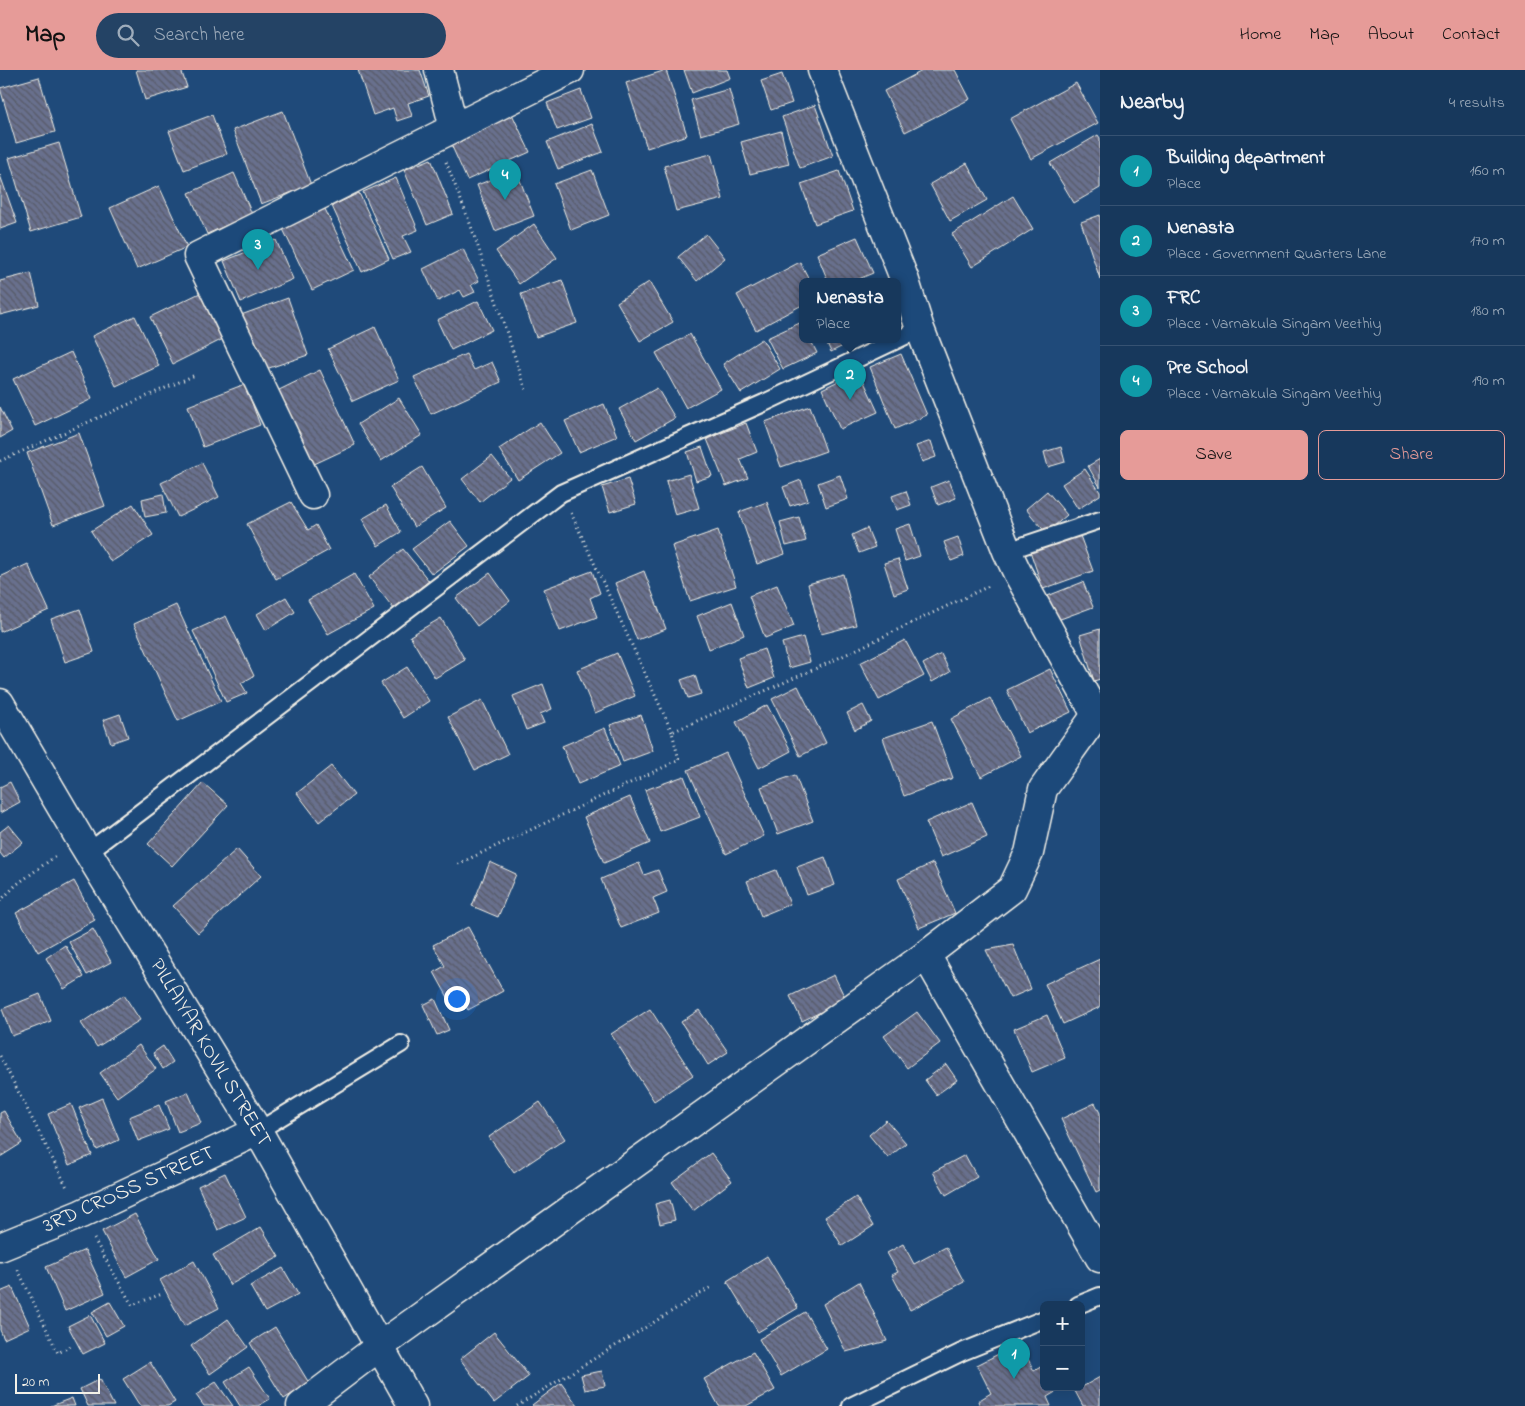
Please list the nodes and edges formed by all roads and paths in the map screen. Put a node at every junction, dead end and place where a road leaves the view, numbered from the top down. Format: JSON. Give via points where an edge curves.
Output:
{"nodes":[{"id":1,"x":439,"y":70,"type":"edge"},
{"id":2,"x":822,"y":70,"type":"edge"},
{"id":3,"x":554,"y":74,"type":"edge"},
{"id":4,"x":445,"y":132,"type":"junction"},
{"id":5,"x":920,"y":329,"type":"junction"},
{"id":6,"x":901,"y":338,"type":"edge"},
{"id":7,"x":890,"y":343,"type":"edge"},
{"id":8,"x":195,"y":375,"type":"dead end"},
{"id":9,"x":526,"y":390,"type":"dead end"},
{"id":10,"x":0,"y":461,"type":"edge"},
{"id":11,"x":561,"y":493,"type":"junction"},
{"id":12,"x":313,"y":495,"type":"dead end"},
{"id":13,"x":1100,"y":520,"type":"edge"},
{"id":14,"x":1012,"y":562,"type":"junction"},
{"id":15,"x":0,"y":703,"type":"edge"},
{"id":16,"x":1098,"y":714,"type":"edge"},
{"id":17,"x":672,"y":732,"type":"junction"},
{"id":18,"x":9,"y":741,"type":"edge"},
{"id":19,"x":84,"y":846,"type":"junction"},
{"id":20,"x":458,"y":864,"type":"dead end"},
{"id":21,"x":0,"y":901,"type":"edge"},
{"id":22,"x":926,"y":955,"type":"junction"},
{"id":23,"x":401,"y":1044,"type":"dead end"},
{"id":24,"x":0,"y":1056,"type":"edge"},
{"id":25,"x":258,"y":1131,"type":"junction"},
{"id":26,"x":81,"y":1214,"type":"junction"},
{"id":27,"x":3,"y":1246,"type":"edge"},
{"id":28,"x":1100,"y":1258,"type":"edge"},
{"id":29,"x":714,"y":1286,"type":"dead end"},
{"id":30,"x":162,"y":1294,"type":"dead end"},
{"id":31,"x":1100,"y":1296,"type":"edge"},
{"id":32,"x":1085,"y":1302,"type":"edge"},
{"id":33,"x":1040,"y":1321,"type":"edge"},
{"id":34,"x":71,"y":1346,"type":"dead end"},
{"id":35,"x":380,"y":1346,"type":"junction"},
{"id":36,"x":301,"y":1406,"type":"edge"},
{"id":37,"x":413,"y":1406,"type":"edge"},
{"id":38,"x":517,"y":1406,"type":"edge"},
{"id":39,"x":850,"y":1406,"type":"edge"}],
"edges":[{"from":1,"to":4,"type":"street"},
{"from":2,"to":5,"type":"street","via":[[904,278]]},
{"from":3,"to":4,"type":"street"},
{"from":4,"to":9,"type":"path","via":[[471,226]]},
{"from":4,"to":12,"type":"street","via":[[198,256]]},
{"from":5,"to":6,"type":"lane"},
{"from":5,"to":14,"type":"street"},
{"from":7,"to":11,"type":"lane"},
{"from":8,"to":10,"type":"path"},
{"from":11,"to":17,"type":"path"},
{"from":11,"to":19,"type":"lane"},
{"from":13,"to":14,"type":"lane"},
{"from":14,"to":16,"type":"street"},
{"from":14,"to":17,"type":"path","via":[[826,664]]},
{"from":15,"to":18,"type":"street","name":"PILLAIYAR KOVIL STREET"},
{"from":16,"to":22,"type":"street","via":[[1043,789],[1029,853],[1012,889]]},
{"from":17,"to":20,"type":"path","via":[[680,760]]},
{"from":18,"to":19,"type":"street","name":"PILLAIYAR KOVIL STREET"},
{"from":19,"to":21,"type":"path","via":[[16,885]]},
{"from":19,"to":25,"type":"street","name":"PILLAIYAR KOVIL STREET"},
{"from":22,"to":28,"type":"street"},
{"from":22,"to":35,"type":"street"},
{"from":23,"to":25,"type":"lane"},
{"from":24,"to":26,"type":"path"},
{"from":25,"to":26,"type":"street","name":"3RD CROSS STREET"},
{"from":25,"to":35,"type":"street","name":"PILLAIYAR KOVIL STREET"},
{"from":26,"to":27,"type":"street","name":"3RD CROSS STREET"},
{"from":26,"to":30,"type":"path","via":[[132,1306]]},
{"from":27,"to":34,"type":"path","via":[[58,1353]]},
{"from":29,"to":38,"type":"path"},
{"from":31,"to":32,"type":"lane"},
{"from":33,"to":39,"type":"lane","via":[[962,1352]]},
{"from":35,"to":36,"type":"street"},
{"from":35,"to":37,"type":"street","name":"PILLAIYAR KOVIL STREET"}]}
